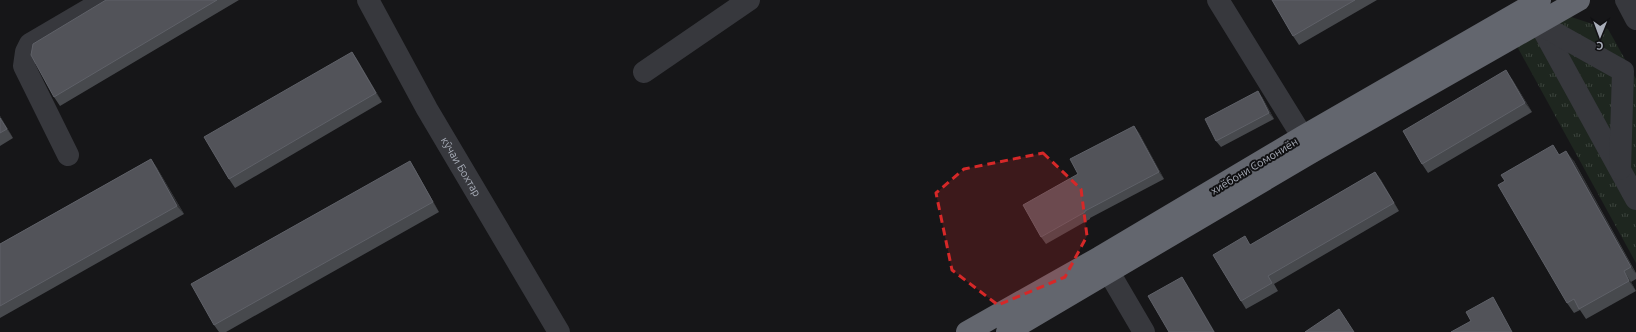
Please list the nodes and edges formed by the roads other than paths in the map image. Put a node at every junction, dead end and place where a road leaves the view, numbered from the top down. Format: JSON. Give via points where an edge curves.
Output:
{"nodes":[{"id":1,"x":105,"y":0,"type":"edge"},
{"id":2,"x":368,"y":0,"type":"edge"},
{"id":3,"x":749,"y":0,"type":"edge"},
{"id":4,"x":1218,"y":0,"type":"edge"},
{"id":5,"x":1578,"y":0,"type":"edge"},
{"id":6,"x":1626,"y":0,"type":"edge"},
{"id":7,"x":1537,"y":13,"type":"edge"},
{"id":8,"x":1636,"y":19,"type":"edge"},
{"id":9,"x":644,"y":72,"type":"dead end"},
{"id":10,"x":1307,"y":145,"type":"junction"},
{"id":11,"x":68,"y":155,"type":"dead end"},
{"id":12,"x":1628,"y":174,"type":"edge"},
{"id":13,"x":1636,"y":199,"type":"edge"},
{"id":14,"x":1105,"y":265,"type":"junction"},
{"id":15,"x":559,"y":332,"type":"edge"},
{"id":16,"x":967,"y":332,"type":"edge"},
{"id":17,"x":1007,"y":332,"type":"edge"},
{"id":18,"x":1144,"y":332,"type":"edge"}],
"edges":[{"from":1,"to":11,"type":"street","via":[[30,44],[26,52],[24,66]]},
{"from":2,"to":15,"type":"street","name":"кӯчаи Бохтар","via":[[427,109]]},
{"from":3,"to":9,"type":"street"},
{"from":4,"to":10,"type":"street"},
{"from":5,"to":7,"type":"highway","name":"хиёбони Сомониён"},
{"from":6,"to":8,"type":"street"},
{"from":7,"to":10,"type":"highway","name":"хиёбони Сомониён"},
{"from":7,"to":12,"type":"street"},
{"from":7,"to":12,"type":"street","via":[[1623,71]]},
{"from":10,"to":14,"type":"highway","name":"хиёбони Сомониён"},
{"from":12,"to":13,"type":"street"},
{"from":14,"to":16,"type":"highway","name":"хиёбони Сомониён"},
{"from":14,"to":17,"type":"highway","name":"хиёбони Сомониён"},
{"from":14,"to":18,"type":"street"}]}
